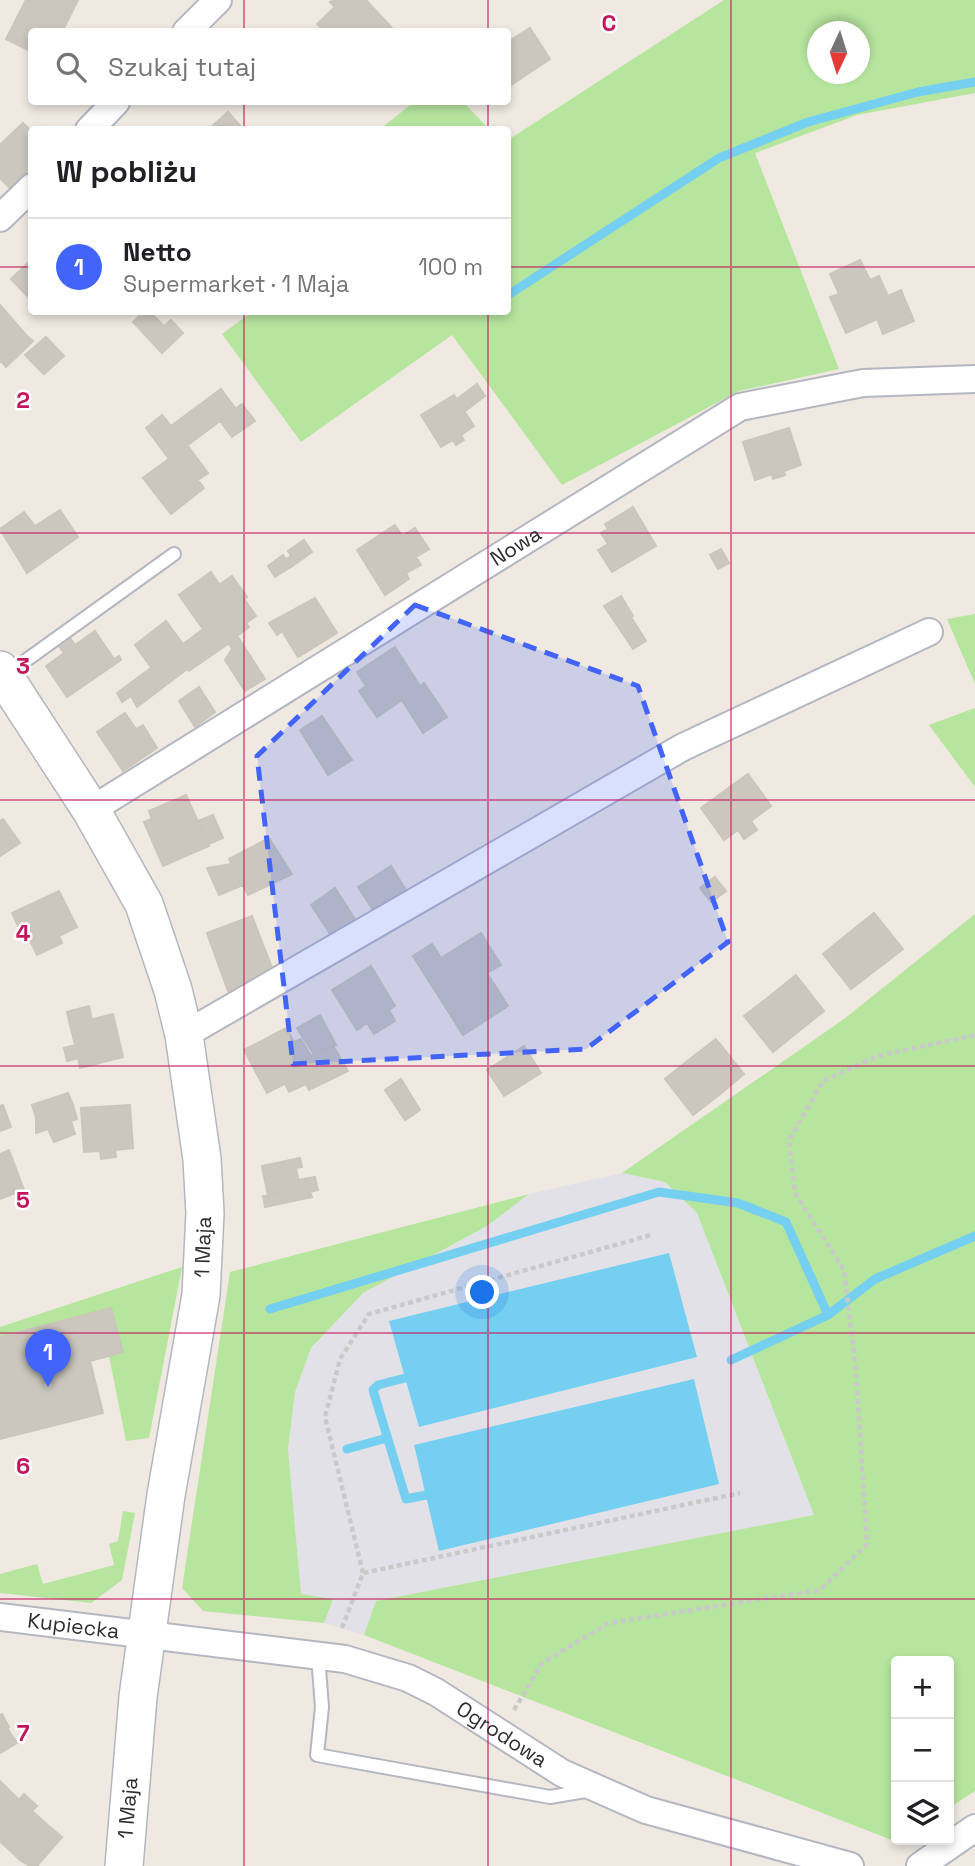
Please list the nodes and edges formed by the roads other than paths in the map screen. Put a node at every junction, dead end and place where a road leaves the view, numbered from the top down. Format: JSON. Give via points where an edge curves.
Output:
{"nodes":[{"id":1,"x":218,"y":0,"type":"edge"},
{"id":2,"x":190,"y":28,"type":"edge"},
{"id":3,"x":114,"y":105,"type":"edge"},
{"id":4,"x":93,"y":126,"type":"edge"},
{"id":5,"x":28,"y":191,"type":"edge"},
{"id":6,"x":0,"y":219,"type":"edge"},
{"id":7,"x":975,"y":379,"type":"edge"},
{"id":8,"x":174,"y":554,"type":"dead end"},
{"id":9,"x":929,"y":632,"type":"dead end"},
{"id":10,"x":2,"y":673,"type":"edge"},
{"id":11,"x":91,"y":810,"type":"junction"},
{"id":12,"x":184,"y":1035,"type":"junction"},
{"id":13,"x":0,"y":1617,"type":"edge"},
{"id":14,"x":146,"y":1635,"type":"junction"},
{"id":15,"x":318,"y":1656,"type":"junction"},
{"id":16,"x":596,"y":1789,"type":"junction"},
{"id":17,"x":975,"y":1828,"type":"edge"},
{"id":18,"x":124,"y":1866,"type":"edge"},
{"id":19,"x":850,"y":1866,"type":"edge"},
{"id":20,"x":920,"y":1866,"type":"edge"}],
"edges":[{"from":1,"to":2,"type":"street"},
{"from":3,"to":4,"type":"street"},
{"from":5,"to":6,"type":"street"},
{"from":7,"to":11,"type":"street","name":"Nowa","via":[[863,383],[740,407]]},
{"from":8,"to":10,"type":"lane"},
{"from":9,"to":12,"type":"street","via":[[683,747]]},
{"from":10,"to":11,"type":"main road","name":"1 Maja"},
{"from":11,"to":12,"type":"main road","name":"1 Maja","via":[[144,904]]},
{"from":12,"to":14,"type":"main road","name":"1 Maja","via":[[202,1158],[201,1295]]},
{"from":13,"to":14,"type":"street","name":"Kupiecka"},
{"from":14,"to":15,"type":"street","name":"Ogrodowa"},
{"from":14,"to":18,"type":"main road","name":"1 Maja"},
{"from":15,"to":16,"type":"street","name":"Ogrodowa","via":[[370,1665],[408,1678],[562,1773]]},
{"from":15,"to":16,"type":"lane","via":[[322,1707],[317,1755],[550,1797]]},
{"from":16,"to":19,"type":"street","name":"Ogrodowa","via":[[686,1823]]},
{"from":17,"to":20,"type":"street"}]}
